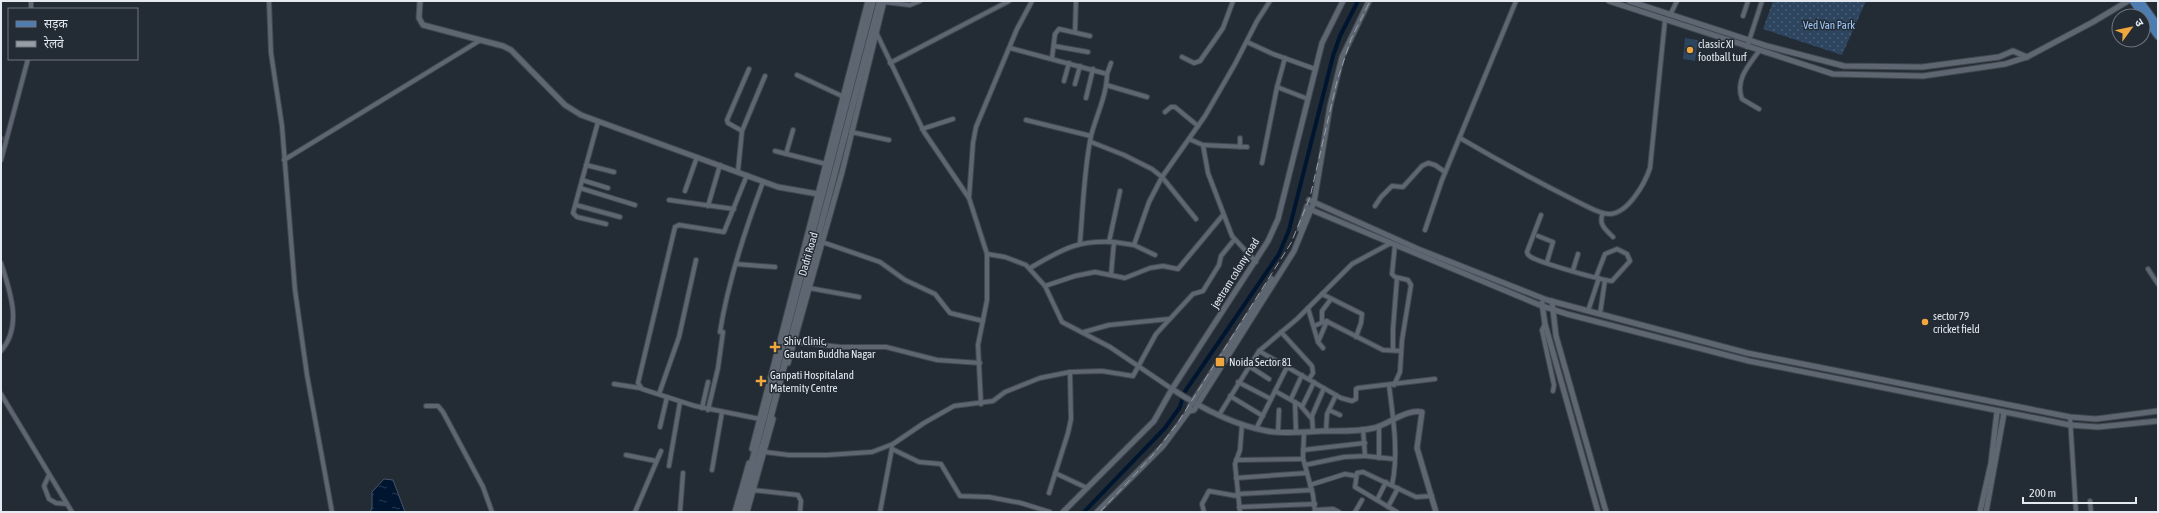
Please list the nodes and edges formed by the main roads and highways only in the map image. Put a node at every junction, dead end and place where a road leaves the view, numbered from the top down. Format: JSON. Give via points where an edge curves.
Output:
{"nodes":[{"id":1,"x":873,"y":1,"type":"edge"},
{"id":2,"x":883,"y":1,"type":"edge"},
{"id":3,"x":2132,"y":1,"type":"edge"},
{"id":4,"x":2140,"y":1,"type":"edge"},
{"id":5,"x":2158,"y":26,"type":"edge"},
{"id":6,"x":2158,"y":36,"type":"edge"},
{"id":7,"x":739,"y":512,"type":"edge"},
{"id":8,"x":743,"y":512,"type":"edge"}],
"edges":[{"from":1,"to":7,"type":"main road"},
{"from":2,"to":8,"type":"main road"},
{"from":3,"to":6,"type":"main road"},
{"from":4,"to":5,"type":"main road"}]}
